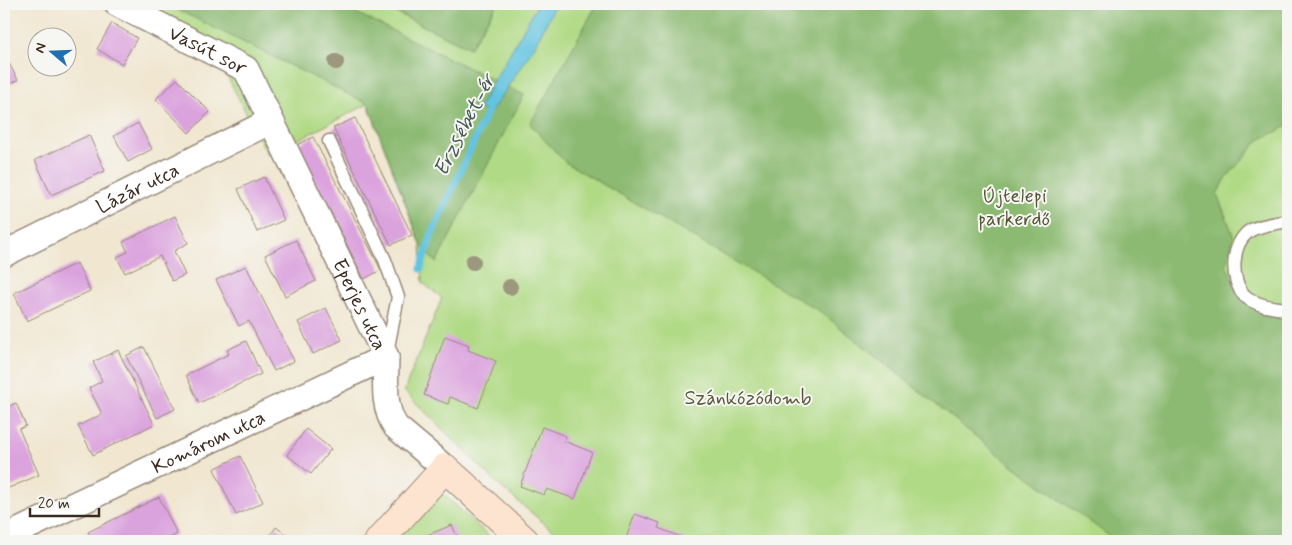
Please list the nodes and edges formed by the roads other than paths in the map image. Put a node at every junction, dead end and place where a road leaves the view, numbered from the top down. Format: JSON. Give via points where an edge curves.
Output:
{"nodes":[{"id":1,"x":118,"y":4,"type":"edge"},
{"id":2,"x":271,"y":122,"type":"junction"},
{"id":3,"x":328,"y":141,"type":"dead end"},
{"id":4,"x":1288,"y":221,"type":"edge"},
{"id":5,"x":4,"y":254,"type":"edge"},
{"id":6,"x":1288,"y":309,"type":"edge"},
{"id":7,"x":386,"y":357,"type":"junction"},
{"id":8,"x":445,"y":468,"type":"junction"},
{"id":9,"x":389,"y":537,"type":"edge"},
{"id":10,"x":4,"y":538,"type":"edge"},
{"id":11,"x":524,"y":541,"type":"edge"}],
"edges":[{"from":1,"to":2,"type":"street","name":"Vasút sor","via":[[246,69]]},
{"from":2,"to":5,"type":"street","name":"Lázár utca"},
{"from":2,"to":7,"type":"street","name":"Eperjes utca"},
{"from":3,"to":7,"type":"lane","via":[[385,260],[398,298]]},
{"from":4,"to":6,"type":"lane","via":[[1251,230],[1238,247],[1234,266],[1238,284],[1246,296],[1260,304]]},
{"from":7,"to":8,"type":"street","name":"Eperjes utca","via":[[386,406],[390,419]]},
{"from":7,"to":10,"type":"street","name":"Komárom utca"},
{"from":8,"to":9,"type":"street"},
{"from":8,"to":11,"type":"street"}]}
